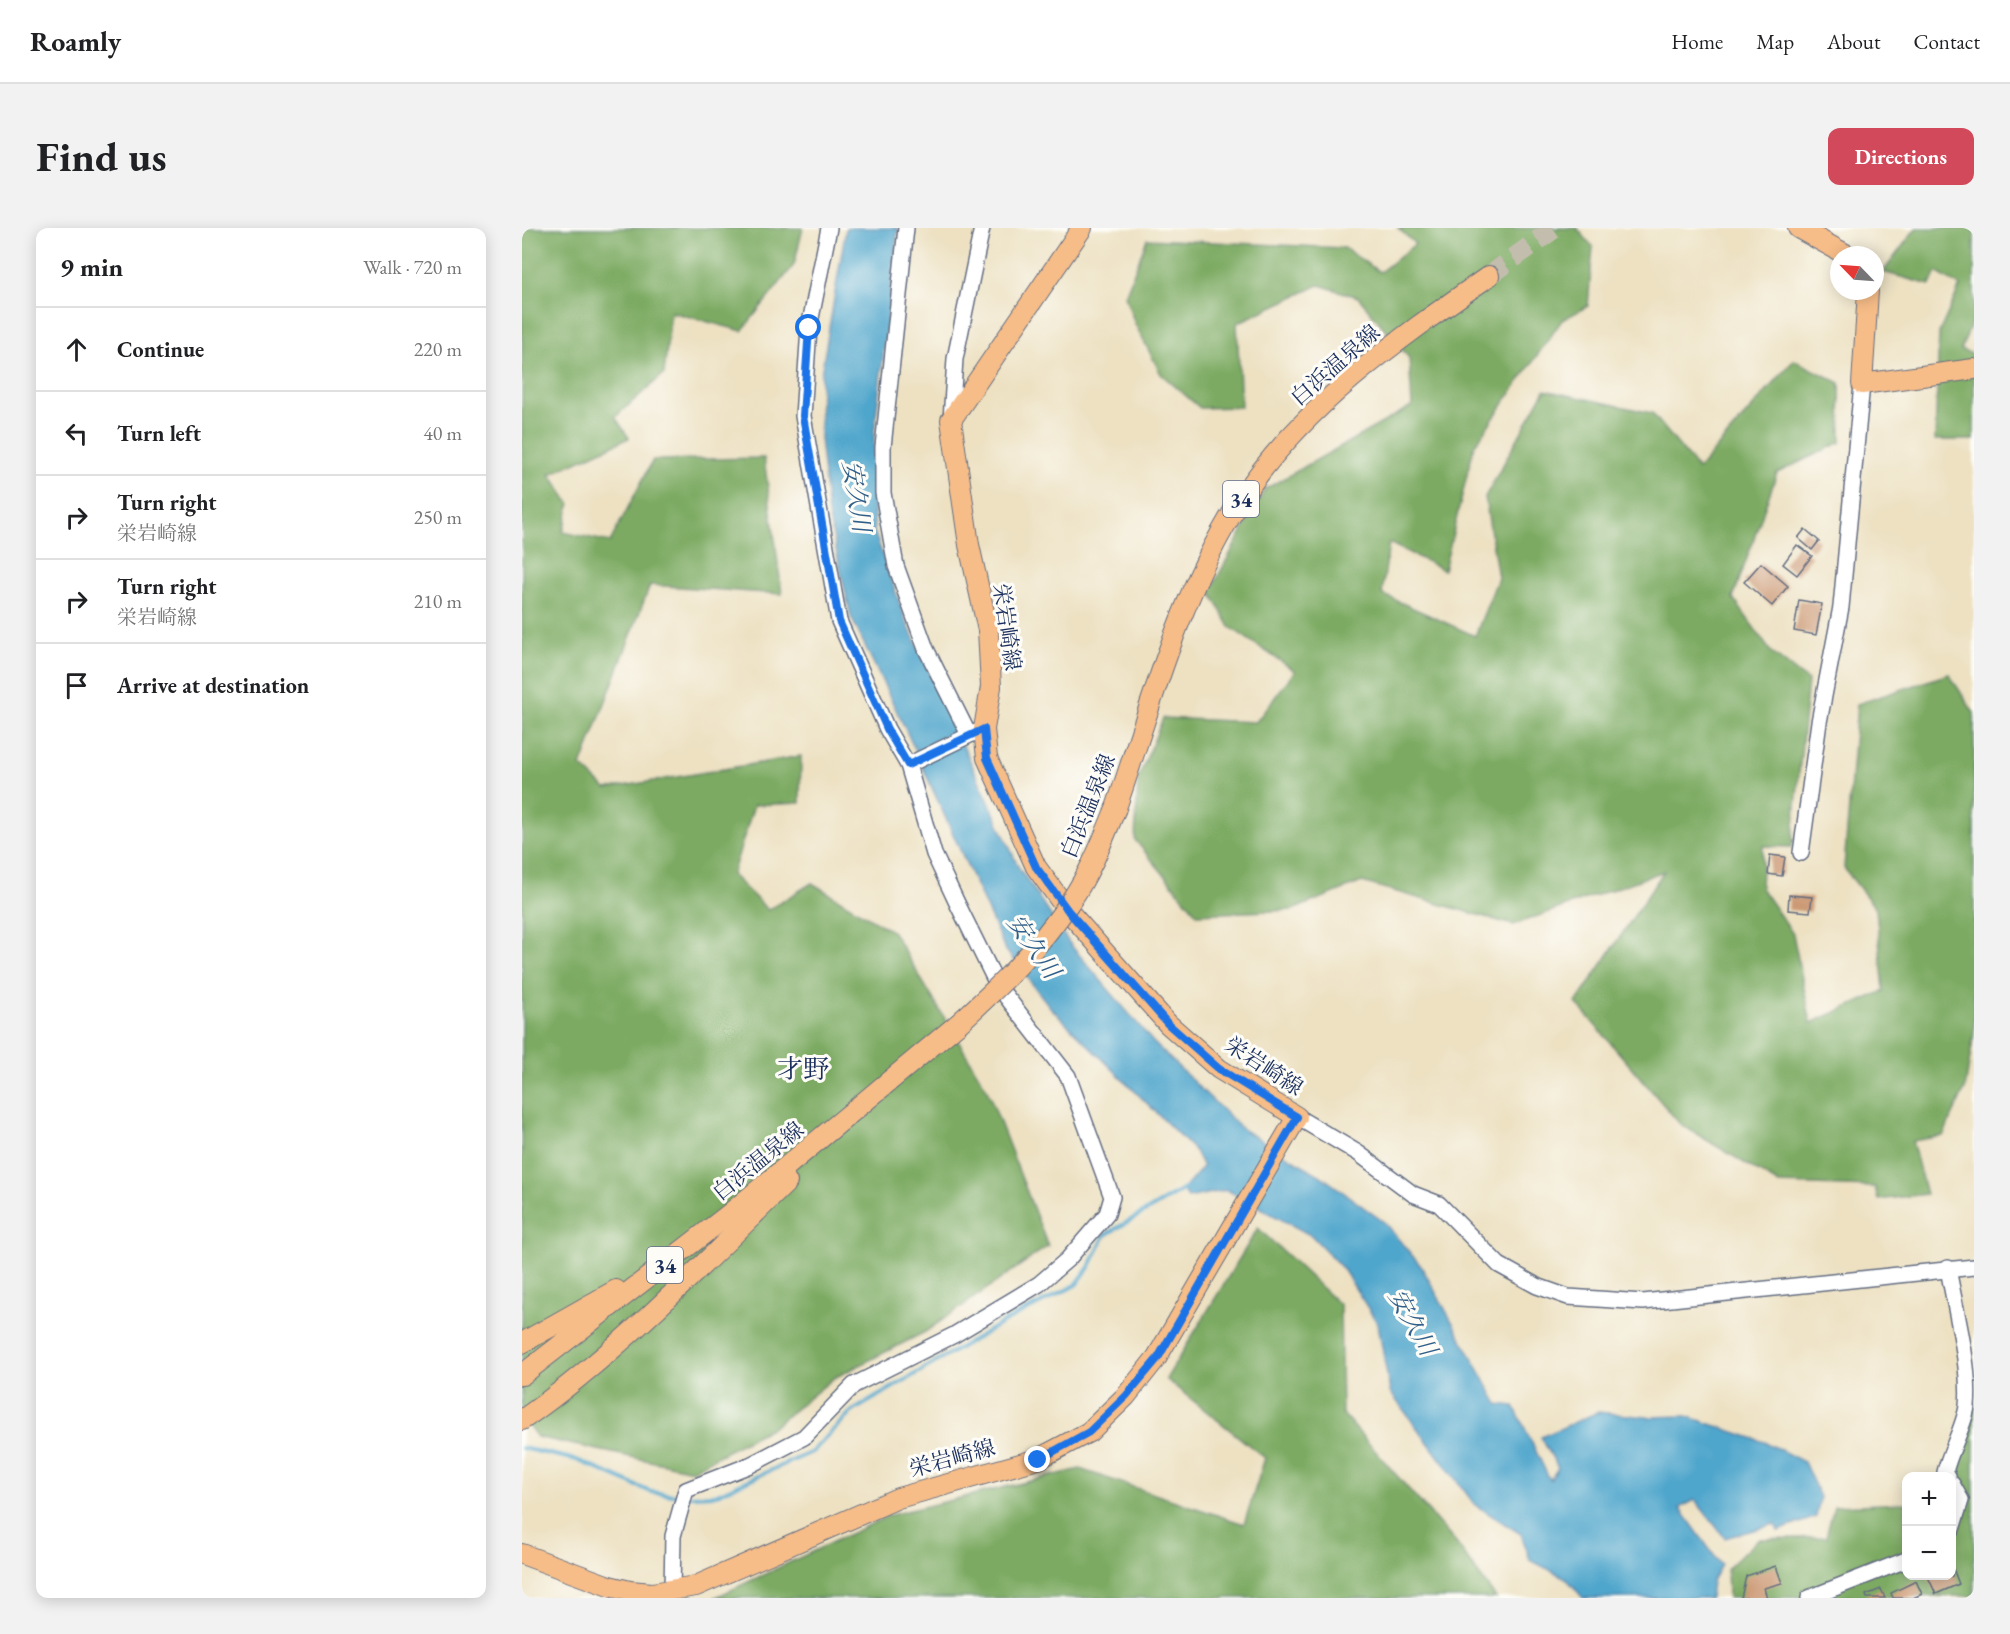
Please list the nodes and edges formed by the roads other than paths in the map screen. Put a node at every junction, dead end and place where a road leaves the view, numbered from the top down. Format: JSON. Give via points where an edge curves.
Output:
{"nodes":[{"id":1,"x":829,"y":228,"type":"edge"},
{"id":2,"x":906,"y":228,"type":"edge"},
{"id":3,"x":981,"y":228,"type":"edge"},
{"id":4,"x":1082,"y":228,"type":"edge"},
{"id":5,"x":1798,"y":228,"type":"edge"},
{"id":6,"x":1831,"y":246,"type":"edge"},
{"id":7,"x":1489,"y":276,"type":"tunnel mouth"},
{"id":8,"x":1867,"y":300,"type":"edge"},
{"id":9,"x":1974,"y":369,"type":"edge"},
{"id":10,"x":1862,"y":384,"type":"junction"},
{"id":11,"x":951,"y":420,"type":"junction"},
{"id":12,"x":976,"y":732,"type":"junction"},
{"id":13,"x":911,"y":763,"type":"junction"},
{"id":14,"x":1801,"y":853,"type":"dead end"},
{"id":15,"x":891,"y":1083,"type":"junction"},
{"id":16,"x":1297,"y":1117,"type":"junction"},
{"id":17,"x":805,"y":1153,"type":"junction"},
{"id":18,"x":1974,"y":1267,"type":"edge"},
{"id":19,"x":1948,"y":1268,"type":"junction"},
{"id":20,"x":522,"y":1343,"type":"edge"},
{"id":21,"x":522,"y":1375,"type":"edge"},
{"id":22,"x":522,"y":1420,"type":"edge"},
{"id":23,"x":1945,"y":1472,"type":"edge"},
{"id":24,"x":1956,"y":1491,"type":"edge"},
{"id":25,"x":1956,"y":1516,"type":"edge"},
{"id":26,"x":522,"y":1554,"type":"edge"},
{"id":27,"x":1902,"y":1562,"type":"edge"},
{"id":28,"x":672,"y":1591,"type":"junction"},
{"id":29,"x":1809,"y":1598,"type":"edge"}],
"edges":[{"from":1,"to":13,"type":"street","via":[[809,328],[803,416],[839,621],[887,729]]},
{"from":2,"to":12,"type":"street","via":[[883,447],[883,494],[896,566],[926,650]]},
{"from":3,"to":11,"type":"street","via":[[955,359]]},
{"from":4,"to":11,"type":"main road"},
{"from":5,"to":6,"type":"main road"},
{"from":7,"to":15,"type":"main road","name":"白浜温泉線","number":"34","bridge":true,"via":[[1346,384],[1286,441],[1238,503],[1185,607],[1116,808],[1086,875],[1057,920],[1008,977]]},
{"from":8,"to":10,"type":"main road"},
{"from":9,"to":10,"type":"main road"},
{"from":10,"to":14,"type":"street","via":[[1841,607],[1819,722]]},
{"from":11,"to":12,"type":"main road","name":"栄岩崎線","via":[[969,545],[988,630],[991,687]]},
{"from":12,"to":13,"type":"street"},
{"from":12,"to":16,"type":"main road","name":"栄岩崎線","via":[[1036,867],[1069,912],[1168,1024],[1219,1069]]},
{"from":13,"to":28,"type":"street","via":[[934,854],[952,894],[999,986],[1068,1076],[1112,1197],[1107,1214],[1040,1284],[954,1335],[854,1385],[804,1437],[750,1465],[686,1490],[673,1536]]},
{"from":15,"to":17,"type":"main road","name":"白浜温泉線","number":"34"},
{"from":15,"to":22,"type":"main road","via":[[627,1336]]},
{"from":16,"to":19,"type":"street","via":[[1358,1153],[1413,1194],[1439,1204],[1499,1265],[1537,1286],[1568,1297],[1642,1302]]},
{"from":16,"to":28,"type":"main road","name":"栄岩崎線","via":[[1158,1358],[1089,1432],[1038,1460],[898,1498],[696,1586]]},
{"from":17,"to":20,"type":"main road","via":[[668,1256]]},
{"from":17,"to":21,"type":"main road","name":"白浜温泉線","number":"34"},
{"from":18,"to":19,"type":"street"},
{"from":19,"to":23,"type":"street","via":[[1967,1382],[1967,1408]]},
{"from":24,"to":25,"type":"street","via":[[1961,1500]]},
{"from":26,"to":28,"type":"main road","name":"栄岩崎線","via":[[609,1586],[652,1593]]},
{"from":27,"to":29,"type":"street"}]}
